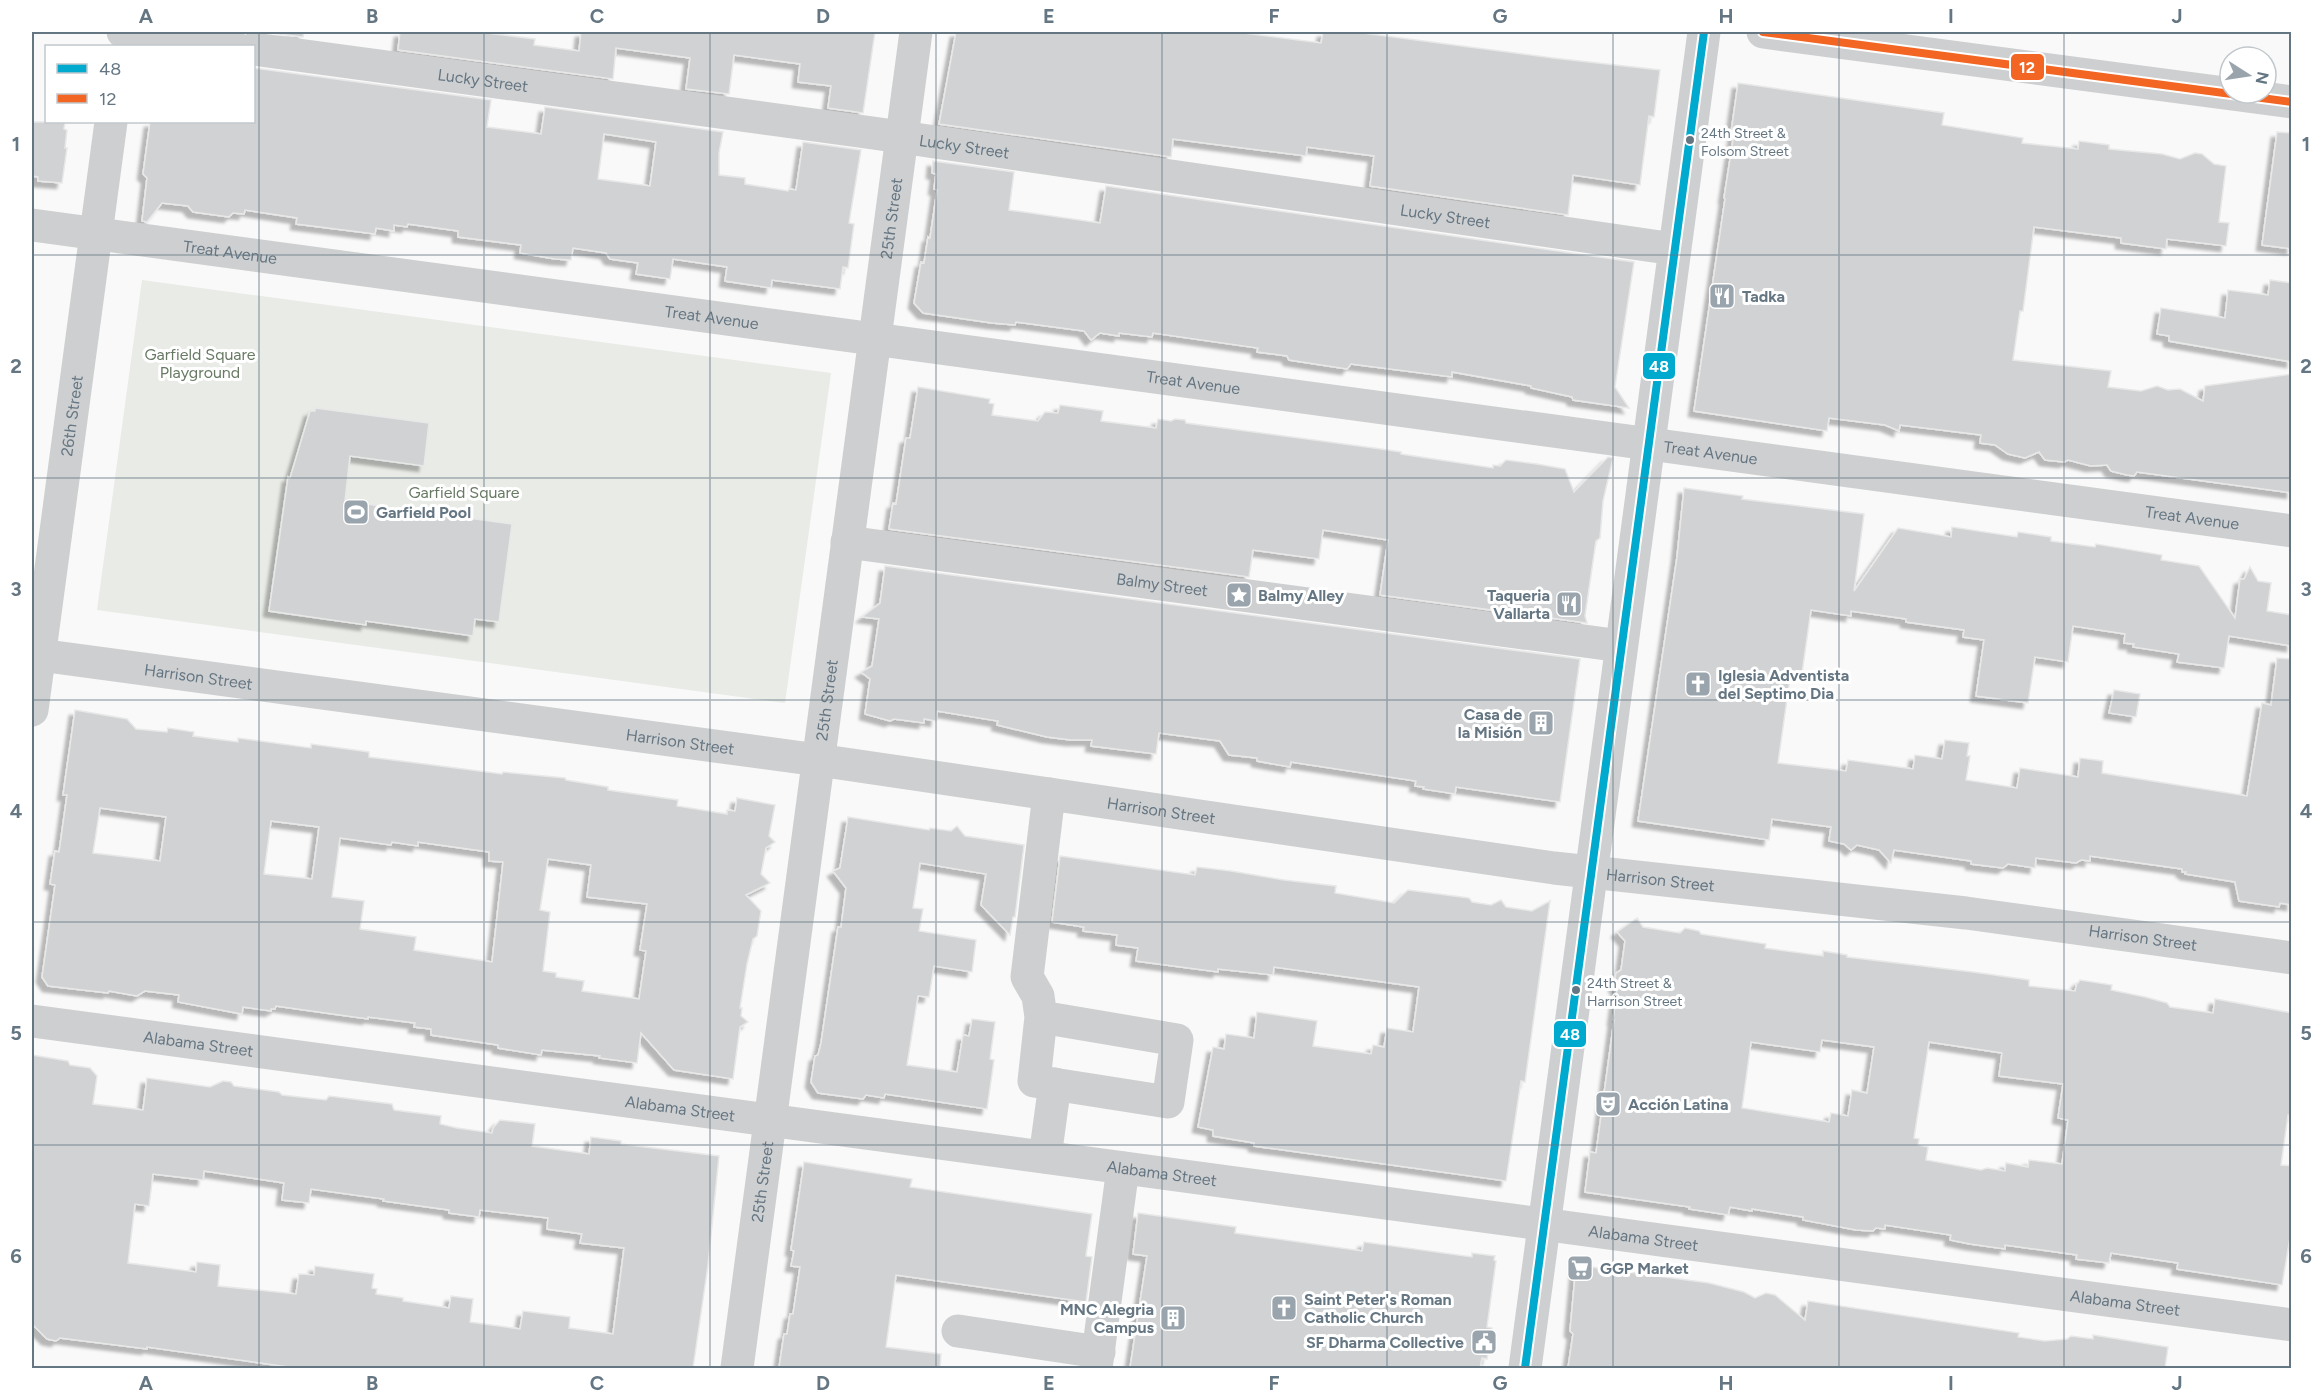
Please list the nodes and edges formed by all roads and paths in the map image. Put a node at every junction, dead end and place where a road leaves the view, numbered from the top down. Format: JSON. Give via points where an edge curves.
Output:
{"nodes":[{"id":1,"x":123,"y":32,"type":"edge"},
{"id":2,"x":916,"y":32,"type":"edge"},
{"id":3,"x":1704,"y":32,"type":"edge"},
{"id":4,"x":1763,"y":32,"type":"edge"},
{"id":5,"x":224,"y":45,"type":"edge"},
{"id":6,"x":255,"y":49,"type":"edge"},
{"id":7,"x":2292,"y":102,"type":"edge"},
{"id":8,"x":111,"y":123,"type":"edge"},
{"id":9,"x":901,"y":137,"type":"junction"},
{"id":10,"x":32,"y":225,"type":"edge"},
{"id":11,"x":96,"y":234,"type":"junction"},
{"id":12,"x":1674,"y":249,"type":"junction"},
{"id":13,"x":875,"y":338,"type":"junction"},
{"id":14,"x":1648,"y":443,"type":"junction"},
{"id":15,"x":2292,"y":531,"type":"edge"},
{"id":16,"x":848,"y":542,"type":"junction"},
{"id":17,"x":1606,"y":644,"type":"junction"},
{"id":18,"x":35,"y":654,"type":"edge"},
{"id":19,"x":32,"y":710,"type":"edge"},
{"id":20,"x":818,"y":760,"type":"junction"},
{"id":21,"x":1049,"y":794,"type":"junction"},
{"id":22,"x":1592,"y":873,"type":"junction"},
{"id":23,"x":2292,"y":958,"type":"edge"},
{"id":24,"x":1041,"y":1017,"type":"junction"},
{"id":25,"x":32,"y":1021,"type":"edge"},
{"id":26,"x":1055,"y":1084,"type":"junction"},
{"id":27,"x":770,"y":1119,"type":"junction"},
{"id":28,"x":1045,"y":1157,"type":"junction"},
{"id":29,"x":1123,"y":1168,"type":"junction"},
{"id":30,"x":1544,"y":1225,"type":"junction"},
{"id":31,"x":2292,"y":1325,"type":"edge"},
{"id":32,"x":958,"y":1331,"type":"dead end"},
{"id":33,"x":1098,"y":1360,"type":"edge"},
{"id":34,"x":737,"y":1368,"type":"edge"},
{"id":35,"x":1525,"y":1368,"type":"edge"}],
"edges":[{"from":1,"to":5,"type":"street"},
{"from":2,"to":9,"type":"street","name":"25th Street"},
{"from":3,"to":12,"type":"street"},
{"from":4,"to":7,"type":"street"},
{"from":6,"to":9,"type":"street","name":"Lucky Street"},
{"from":8,"to":11,"type":"street","name":"26th Street"},
{"from":9,"to":12,"type":"street","name":"Lucky Street"},
{"from":9,"to":13,"type":"street","name":"25th Street"},
{"from":10,"to":11,"type":"street","name":"Treat Avenue"},
{"from":11,"to":13,"type":"street","name":"Treat Avenue"},
{"from":11,"to":18,"type":"street","name":"26th Street"},
{"from":12,"to":14,"type":"street"},
{"from":13,"to":14,"type":"street","name":"Treat Avenue"},
{"from":13,"to":16,"type":"street","name":"25th Street"},
{"from":14,"to":15,"type":"street","name":"Treat Avenue"},
{"from":14,"to":17,"type":"street"},
{"from":16,"to":17,"type":"street","name":"Balmy Street"},
{"from":16,"to":20,"type":"street","name":"25th Street"},
{"from":17,"to":22,"type":"street"},
{"from":18,"to":19,"type":"street","name":"26th Street"},
{"from":18,"to":20,"type":"street","name":"Harrison Street"},
{"from":20,"to":21,"type":"street","name":"Harrison Street"},
{"from":20,"to":27,"type":"street","name":"25th Street"},
{"from":21,"to":22,"type":"street","name":"Harrison Street"},
{"from":21,"to":24,"type":"street","via":[[1027,977],[1038,996]]},
{"from":22,"to":23,"type":"street","name":"Harrison Street","via":[[1966,913]]},
{"from":22,"to":30,"type":"street"},
{"from":24,"to":26,"type":"street","via":[[1034,1081]]},
{"from":24,"to":26,"type":"street","via":[[1177,1040],[1168,1102]]},
{"from":25,"to":27,"type":"street","name":"Alabama Street"},
{"from":26,"to":28,"type":"street"},
{"from":27,"to":28,"type":"street","name":"Alabama Street"},
{"from":27,"to":34,"type":"street","name":"25th Street"},
{"from":28,"to":29,"type":"street","name":"Alabama Street"},
{"from":29,"to":30,"type":"street","name":"Alabama Street"},
{"from":29,"to":33,"type":"street"},
{"from":30,"to":31,"type":"street","name":"Alabama Street"},
{"from":30,"to":35,"type":"street"},
{"from":32,"to":33,"type":"street"}]}
